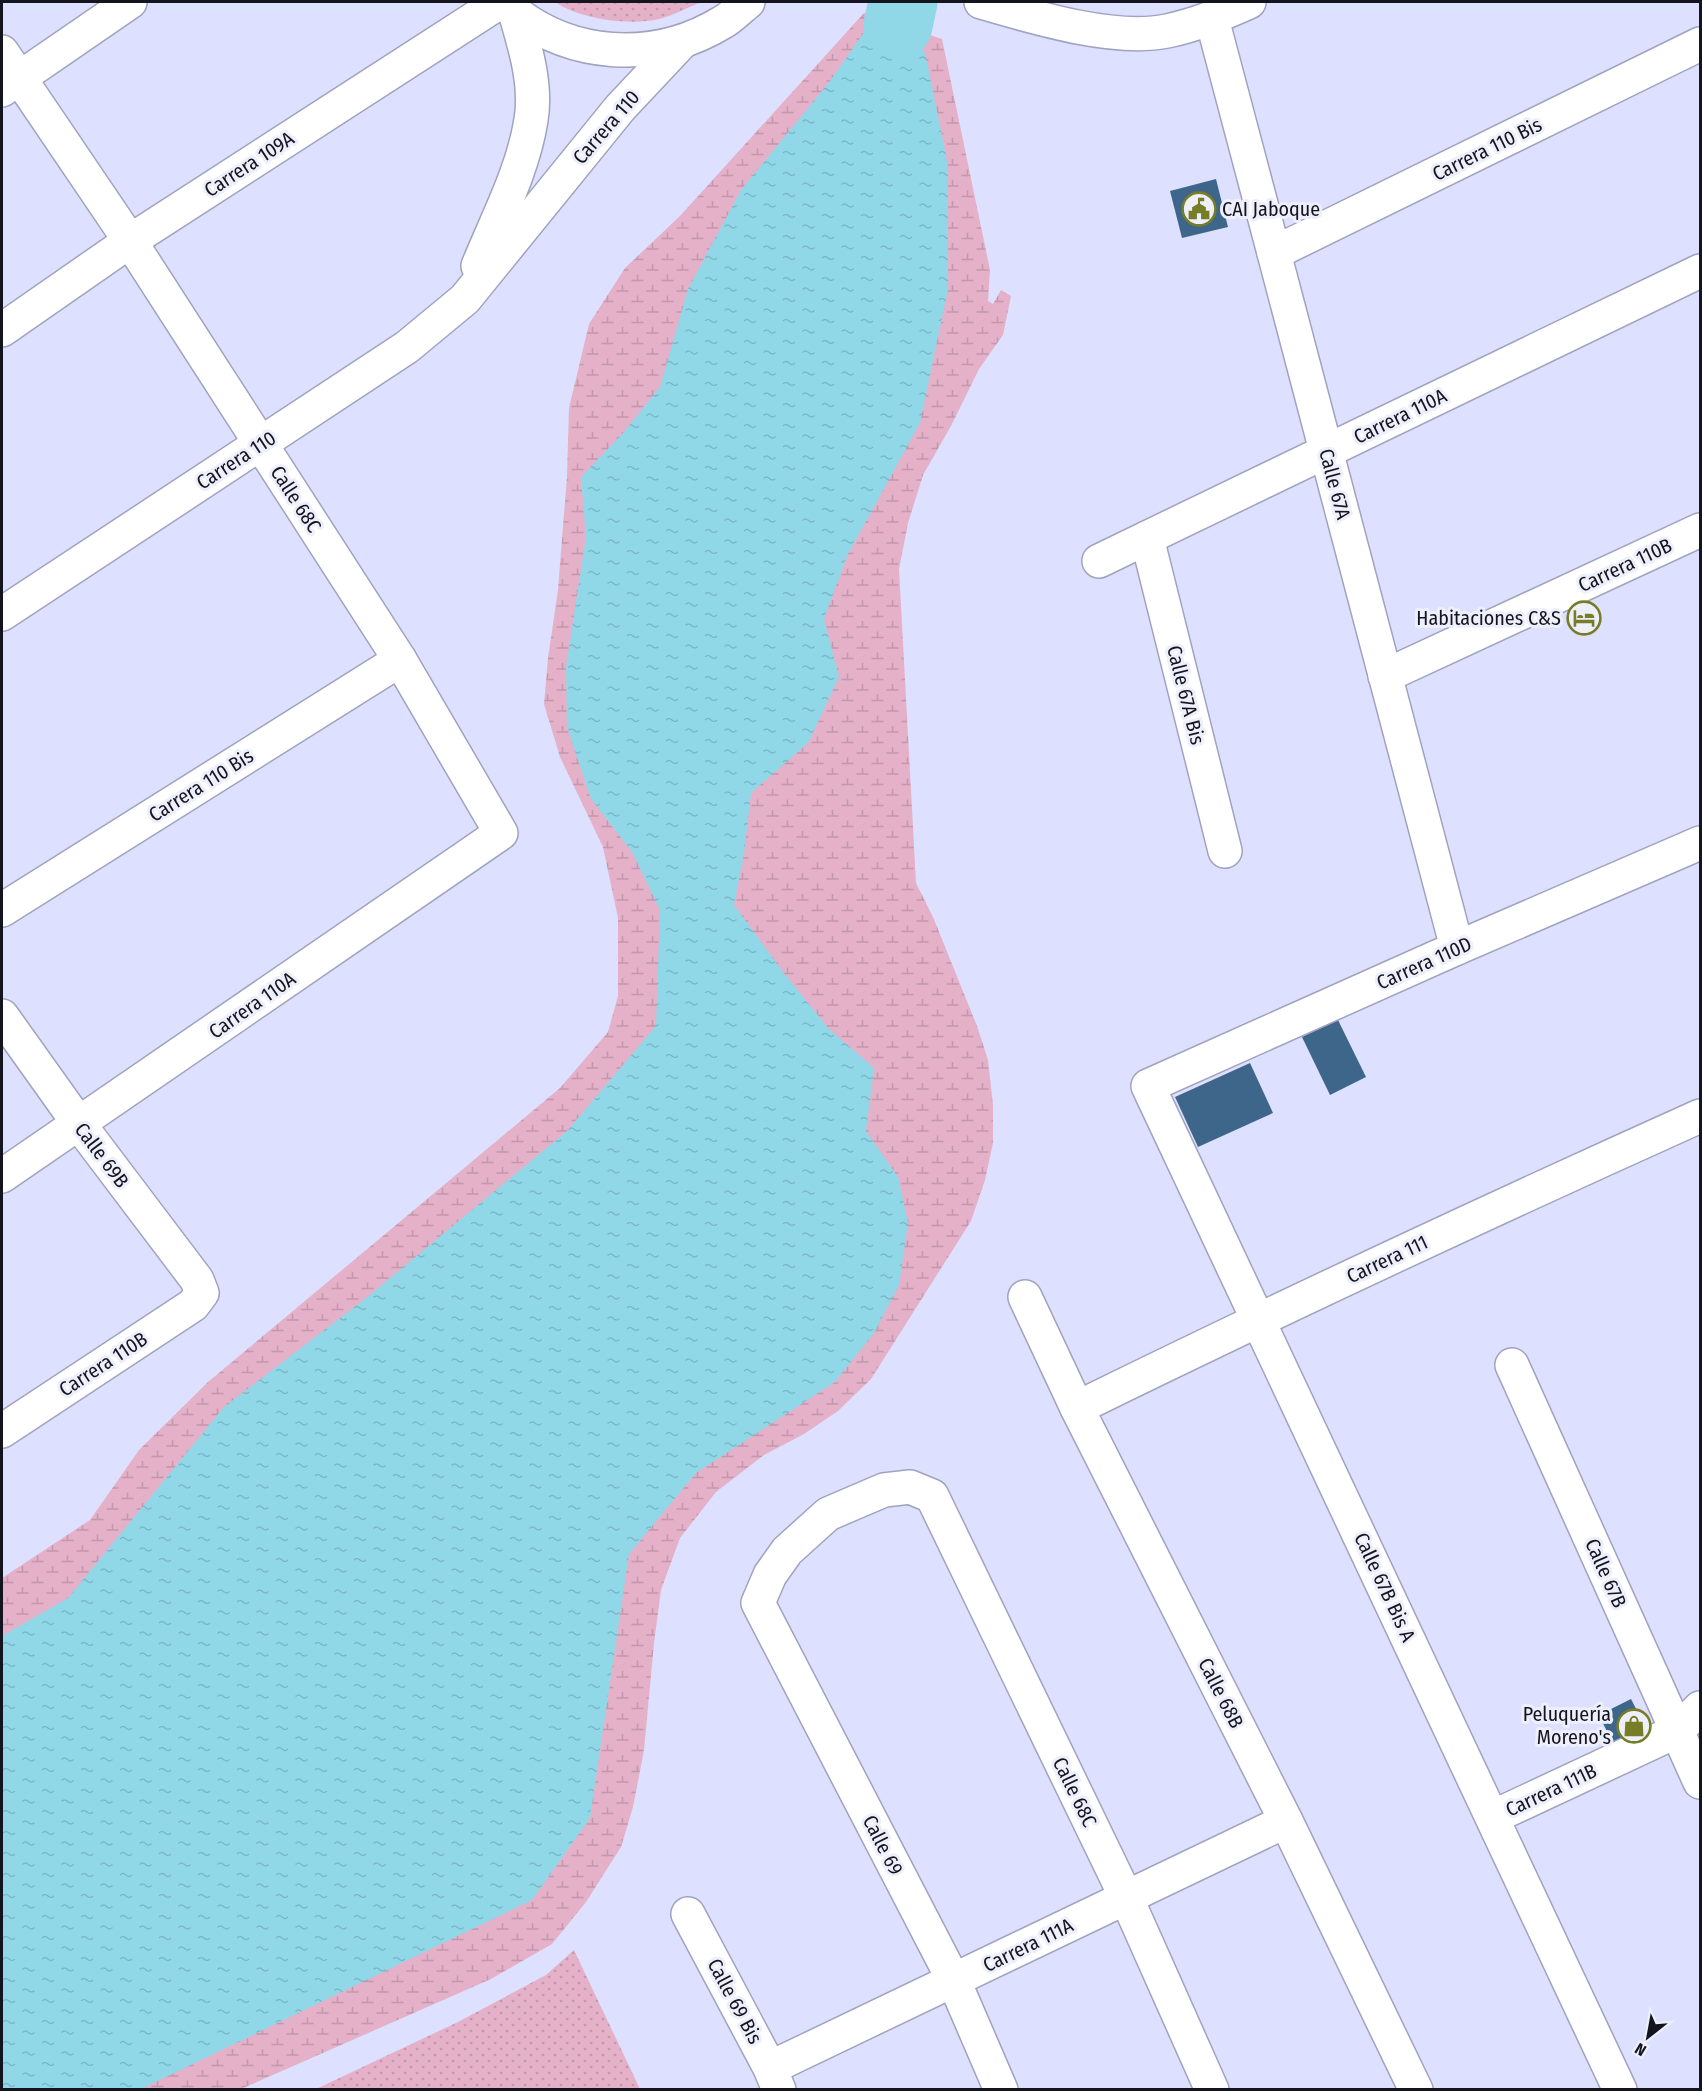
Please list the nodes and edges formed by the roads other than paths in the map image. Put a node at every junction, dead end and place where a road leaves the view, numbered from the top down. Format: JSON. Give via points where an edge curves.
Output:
{"nodes":[{"id":1,"x":130,"y":2,"type":"edge"},
{"id":2,"x":748,"y":2,"type":"edge"},
{"id":3,"x":983,"y":2,"type":"edge"},
{"id":4,"x":1249,"y":2,"type":"edge"},
{"id":5,"x":506,"y":5,"type":"edge"},
{"id":6,"x":1212,"y":19,"type":"junction"},
{"id":7,"x":682,"y":42,"type":"junction"},
{"id":8,"x":1701,"y":44,"type":"edge"},
{"id":9,"x":7,"y":73,"type":"edge"},
{"id":10,"x":130,"y":241,"type":"junction"},
{"id":11,"x":1274,"y":253,"type":"junction"},
{"id":12,"x":1701,"y":271,"type":"edge"},
{"id":13,"x":465,"y":299,"type":"junction"},
{"id":14,"x":2,"y":330,"type":"edge"},
{"id":15,"x":260,"y":444,"type":"junction"},
{"id":16,"x":1326,"y":452,"type":"junction"},
{"id":17,"x":1701,"y":530,"type":"edge"},
{"id":18,"x":1147,"y":538,"type":"junction"},
{"id":19,"x":1099,"y":561,"type":"dead end"},
{"id":20,"x":2,"y":614,"type":"edge"},
{"id":21,"x":400,"y":660,"type":"junction"},
{"id":22,"x":1385,"y":676,"type":"junction"},
{"id":23,"x":501,"y":833,"type":"joint"},
{"id":24,"x":1701,"y":843,"type":"edge"},
{"id":25,"x":1225,"y":851,"type":"dead end"},
{"id":26,"x":2,"y":910,"type":"edge"},
{"id":27,"x":1457,"y":948,"type":"junction"},
{"id":28,"x":2,"y":1016,"type":"edge"},
{"id":29,"x":1148,"y":1086,"type":"joint"},
{"id":30,"x":1701,"y":1116,"type":"edge"},
{"id":31,"x":79,"y":1124,"type":"junction"},
{"id":32,"x":2,"y":1176,"type":"edge"},
{"id":33,"x":201,"y":1293,"type":"joint"},
{"id":34,"x":1025,"y":1297,"type":"dead end"},
{"id":35,"x":1258,"y":1319,"type":"junction"},
{"id":36,"x":1512,"y":1365,"type":"dead end"},
{"id":37,"x":1077,"y":1408,"type":"junction"},
{"id":38,"x":2,"y":1431,"type":"edge"},
{"id":39,"x":758,"y":1603,"type":"joint"},
{"id":40,"x":1701,"y":1708,"type":"edge"},
{"id":41,"x":1677,"y":1731,"type":"junction"},
{"id":42,"x":1701,"y":1782,"type":"edge"},
{"id":43,"x":1493,"y":1817,"type":"junction"},
{"id":44,"x":1286,"y":1821,"type":"junction"},
{"id":45,"x":1126,"y":1897,"type":"junction"},
{"id":46,"x":688,"y":1914,"type":"dead end"},
{"id":47,"x":954,"y":1981,"type":"junction"},
{"id":48,"x":774,"y":2079,"type":"edge"},
{"id":49,"x":1001,"y":2090,"type":"edge"},
{"id":50,"x":1212,"y":2090,"type":"edge"},
{"id":51,"x":1416,"y":2090,"type":"edge"},
{"id":52,"x":1620,"y":2090,"type":"edge"}],
"edges":[{"from":1,"to":9,"type":"street"},
{"from":2,"to":7,"type":"street","via":[[725,22]]},
{"from":3,"to":6,"type":"street","via":[[1060,24],[1134,33],[1165,32]]},
{"from":4,"to":6,"type":"street"},
{"from":5,"to":7,"type":"street","via":[[553,35],[595,48],[639,51]]},
{"from":5,"to":10,"type":"street","name":"Carrera 109A"},
{"from":5,"to":13,"type":"street","name":"Carrera 110","via":[[527,54],[531,119],[520,164]]},
{"from":6,"to":11,"type":"street","name":"Calle 67A"},
{"from":7,"to":13,"type":"street","name":"Carrera 110","via":[[620,108]]},
{"from":8,"to":11,"type":"street","name":"Carrera 110 Bis"},
{"from":9,"to":10,"type":"street","name":"Calle 68C"},
{"from":10,"to":14,"type":"street","name":"Carrera 109A"},
{"from":10,"to":15,"type":"street","name":"Calle 68C"},
{"from":11,"to":16,"type":"street","name":"Calle 67A"},
{"from":12,"to":16,"type":"street","name":"Carrera 110A"},
{"from":13,"to":15,"type":"street","name":"Carrera 110","via":[[407,347]]},
{"from":15,"to":20,"type":"street","name":"Carrera 110"},
{"from":15,"to":21,"type":"street","name":"Calle 68C"},
{"from":16,"to":18,"type":"street","name":"Carrera 110A"},
{"from":16,"to":22,"type":"street","name":"Calle 67A"},
{"from":17,"to":22,"type":"street","name":"Carrera 110B"},
{"from":18,"to":19,"type":"street","name":"Carrera 110A"},
{"from":18,"to":25,"type":"street","name":"Calle 67A Bis"},
{"from":21,"to":23,"type":"street","name":"Calle 68C"},
{"from":21,"to":26,"type":"street","name":"Carrera 110 Bis"},
{"from":22,"to":27,"type":"street","name":"Calle 67A"},
{"from":23,"to":31,"type":"street","name":"Carrera 110A"},
{"from":24,"to":27,"type":"street","name":"Carrera 110D"},
{"from":27,"to":29,"type":"street","name":"Carrera 110D"},
{"from":28,"to":31,"type":"street","name":"Calle 69B"},
{"from":29,"to":35,"type":"street","name":"Calle 67B Bis A"},
{"from":30,"to":35,"type":"street","name":"Carrera 111"},
{"from":31,"to":32,"type":"street","name":"Carrera 110A"},
{"from":31,"to":33,"type":"street","name":"Calle 69B","via":[[197,1280]]},
{"from":33,"to":38,"type":"street","name":"Carrera 110B","via":[[193,1305]]},
{"from":34,"to":37,"type":"street","name":"Calle 68B"},
{"from":35,"to":37,"type":"street","name":"Carrera 111"},
{"from":35,"to":43,"type":"street","name":"Calle 67B Bis A"},
{"from":36,"to":41,"type":"street","name":"Calle 67B"},
{"from":37,"to":44,"type":"street","name":"Calle 68B"},
{"from":39,"to":45,"type":"street","name":"Calle 68C","via":[[770,1575],[787,1551],[828,1514],[884,1490],[910,1487],[932,1496]]},
{"from":39,"to":47,"type":"street","name":"Calle 69"},
{"from":40,"to":41,"type":"street","name":"Carrera 111B"},
{"from":41,"to":42,"type":"street","name":"Calle 67B"},
{"from":41,"to":43,"type":"street","name":"Carrera 111B"},
{"from":43,"to":52,"type":"street","name":"Calle 67B Bis A"},
{"from":44,"to":45,"type":"street","name":"Carrera 111A"},
{"from":44,"to":51,"type":"street","name":"Calle 68B"},
{"from":45,"to":47,"type":"street","name":"Carrera 111A"},
{"from":45,"to":50,"type":"street","name":"Calle 68C"},
{"from":46,"to":48,"type":"street","name":"Calle 69 Bis"},
{"from":47,"to":48,"type":"street","name":"Carrera 111A"},
{"from":47,"to":49,"type":"street","name":"Calle 69"}]}
